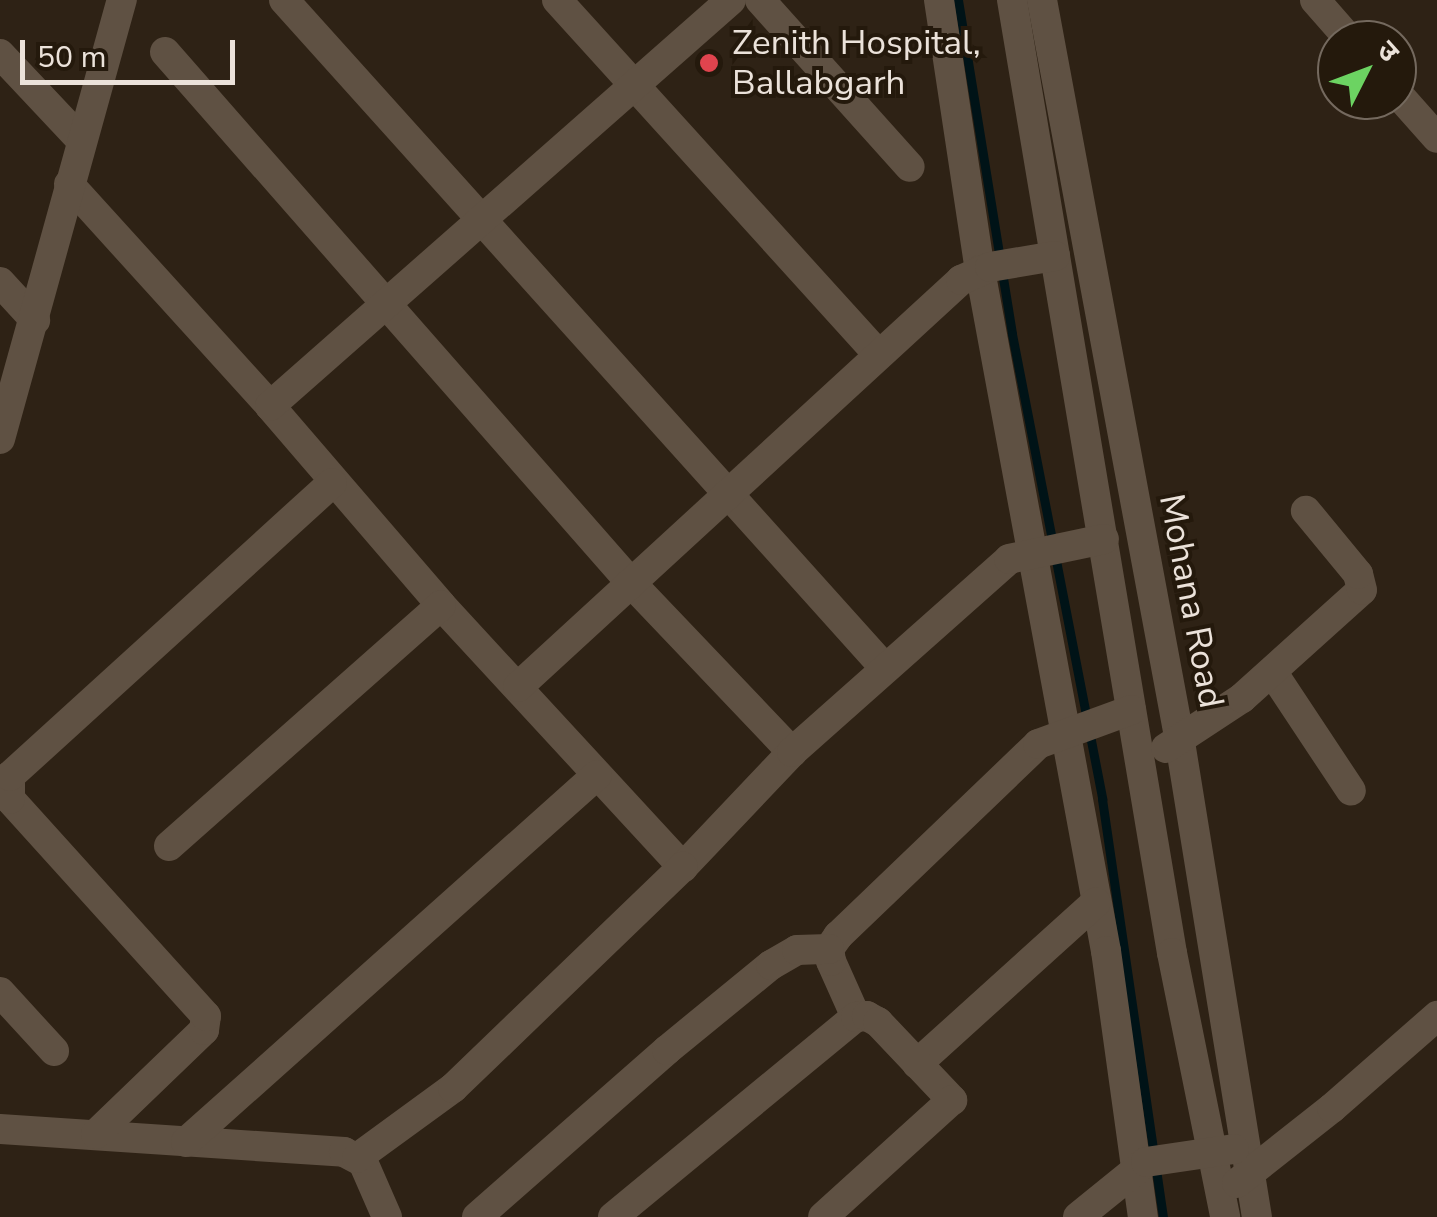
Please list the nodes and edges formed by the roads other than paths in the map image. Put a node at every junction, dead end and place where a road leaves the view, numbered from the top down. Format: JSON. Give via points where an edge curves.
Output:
{"nodes":[{"id":1,"x":122,"y":0,"type":"edge"},
{"id":2,"x":284,"y":0,"type":"edge"},
{"id":3,"x":556,"y":0,"type":"edge"},
{"id":4,"x":731,"y":0,"type":"edge"},
{"id":5,"x":760,"y":0,"type":"edge"},
{"id":6,"x":939,"y":0,"type":"edge"},
{"id":7,"x":1012,"y":0,"type":"edge"},
{"id":8,"x":1042,"y":0,"type":"edge"},
{"id":9,"x":1315,"y":0,"type":"edge"},
{"id":10,"x":1332,"y":20,"type":"edge"},
{"id":11,"x":165,"y":52,"type":"dead end"},
{"id":12,"x":0,"y":54,"type":"edge"},
{"id":13,"x":635,"y":86,"type":"junction"},
{"id":14,"x":1417,"y":116,"type":"edge"},
{"id":15,"x":1437,"y":138,"type":"edge"},
{"id":16,"x":81,"y":140,"type":"junction"},
{"id":17,"x":910,"y":168,"type":"dead end"},
{"id":18,"x":69,"y":184,"type":"junction"},
{"id":19,"x":486,"y":220,"type":"junction"},
{"id":20,"x":1056,"y":256,"type":"junction"},
{"id":21,"x":994,"y":267,"type":"junction"},
{"id":22,"x":0,"y":282,"type":"edge"},
{"id":23,"x":388,"y":304,"type":"junction"},
{"id":24,"x":35,"y":320,"type":"junction"},
{"id":25,"x":878,"y":354,"type":"junction"},
{"id":26,"x":270,"y":406,"type":"junction"},
{"id":27,"x":0,"y":439,"type":"edge"},
{"id":28,"x":332,"y":483,"type":"junction"},
{"id":29,"x":731,"y":492,"type":"junction"},
{"id":30,"x":1306,"y":512,"type":"dead end"},
{"id":31,"x":1104,"y":539,"type":"junction"},
{"id":32,"x":1044,"y":550,"type":"junction"},
{"id":33,"x":633,"y":584,"type":"junction"},
{"id":34,"x":441,"y":605,"type":"junction"},
{"id":35,"x":884,"y":666,"type":"junction"},
{"id":36,"x":1273,"y":673,"type":"junction"},
{"id":37,"x":518,"y":686,"type":"junction"},
{"id":38,"x":1132,"y":710,"type":"junction"},
{"id":39,"x":1067,"y":730,"type":"junction"},
{"id":40,"x":1180,"y":742,"type":"junction"},
{"id":41,"x":792,"y":752,"type":"junction"},
{"id":42,"x":1140,"y":759,"type":"junction"},
{"id":43,"x":597,"y":775,"type":"junction"},
{"id":44,"x":4,"y":778,"type":"edge"},
{"id":45,"x":1351,"y":791,"type":"dead end"},
{"id":46,"x":169,"y":846,"type":"dead end"},
{"id":47,"x":683,"y":867,"type":"junction"},
{"id":48,"x":1096,"y":902,"type":"junction"},
{"id":49,"x":829,"y":950,"type":"junction"},
{"id":50,"x":0,"y":992,"type":"edge"},
{"id":51,"x":1437,"y":1016,"type":"edge"},
{"id":52,"x":856,"y":1018,"type":"junction"},
{"id":53,"x":54,"y":1051,"type":"dead end"},
{"id":54,"x":918,"y":1064,"type":"junction"},
{"id":55,"x":0,"y":1129,"type":"edge"},
{"id":56,"x":96,"y":1134,"type":"junction"},
{"id":57,"x":186,"y":1142,"type":"junction"},
{"id":58,"x":1214,"y":1151,"type":"junction"},
{"id":59,"x":357,"y":1158,"type":"junction"},
{"id":60,"x":1249,"y":1162,"type":"junction"},
{"id":61,"x":1151,"y":1163,"type":"junction"},
{"id":62,"x":1223,"y":1204,"type":"edge"},
{"id":63,"x":387,"y":1217,"type":"edge"},
{"id":64,"x":476,"y":1217,"type":"edge"},
{"id":65,"x":614,"y":1217,"type":"edge"},
{"id":66,"x":823,"y":1217,"type":"edge"},
{"id":67,"x":1078,"y":1217,"type":"edge"},
{"id":68,"x":1144,"y":1217,"type":"edge"},
{"id":69,"x":1257,"y":1217,"type":"edge"}],
"edges":[{"from":1,"to":16,"type":"street"},
{"from":2,"to":19,"type":"street"},
{"from":3,"to":13,"type":"street"},
{"from":4,"to":13,"type":"street"},
{"from":5,"to":17,"type":"street"},
{"from":6,"to":21,"type":"street"},
{"from":7,"to":20,"type":"street","name":"Mohana Road"},
{"from":8,"to":40,"type":"street","name":"Mohana Road"},
{"from":9,"to":10,"type":"street"},
{"from":11,"to":23,"type":"street"},
{"from":12,"to":16,"type":"street"},
{"from":13,"to":19,"type":"street"},
{"from":13,"to":25,"type":"street"},
{"from":14,"to":15,"type":"street"},
{"from":16,"to":18,"type":"street"},
{"from":18,"to":24,"type":"street"},
{"from":18,"to":26,"type":"street"},
{"from":19,"to":23,"type":"street"},
{"from":19,"to":29,"type":"street"},
{"from":20,"to":21,"type":"street"},
{"from":20,"to":31,"type":"street","name":"Mohana Road"},
{"from":21,"to":25,"type":"street","via":[[961,280]]},
{"from":21,"to":32,"type":"street"},
{"from":22,"to":24,"type":"street"},
{"from":23,"to":26,"type":"street"},
{"from":23,"to":33,"type":"street"},
{"from":24,"to":27,"type":"street"},
{"from":25,"to":29,"type":"street"},
{"from":26,"to":28,"type":"street"},
{"from":28,"to":34,"type":"street"},
{"from":28,"to":44,"type":"street"},
{"from":29,"to":33,"type":"street"},
{"from":29,"to":35,"type":"street"},
{"from":30,"to":36,"type":"street","via":[[1358,574],[1362,590]]},
{"from":31,"to":32,"type":"street"},
{"from":31,"to":38,"type":"street","name":"Mohana Road"},
{"from":32,"to":35,"type":"street","via":[[1009,559]]},
{"from":32,"to":39,"type":"street"},
{"from":33,"to":37,"type":"street"},
{"from":33,"to":41,"type":"street"},
{"from":34,"to":37,"type":"street"},
{"from":34,"to":46,"type":"street"},
{"from":35,"to":41,"type":"street"},
{"from":36,"to":40,"type":"street"},
{"from":36,"to":45,"type":"street"},
{"from":37,"to":43,"type":"street"},
{"from":38,"to":39,"type":"street"},
{"from":38,"to":42,"type":"street","name":"Mohana Road"},
{"from":39,"to":48,"type":"street"},
{"from":39,"to":49,"type":"street","via":[[1008,770]]},
{"from":40,"to":42,"type":"street"},
{"from":40,"to":60,"type":"street","name":"Mohana Road"},
{"from":41,"to":47,"type":"street"},
{"from":42,"to":58,"type":"street","name":"Mohana Road"},
{"from":43,"to":47,"type":"street"},
{"from":43,"to":57,"type":"street"},
{"from":44,"to":56,"type":"street","via":[[10,798],[206,1016],[204,1030]]},
{"from":47,"to":59,"type":"street","via":[[454,1088]]},
{"from":48,"to":54,"type":"street"},
{"from":48,"to":61,"type":"street"},
{"from":49,"to":52,"type":"street"},
{"from":49,"to":64,"type":"street","via":[[797,950],[772,966]]},
{"from":50,"to":53,"type":"street"},
{"from":51,"to":60,"type":"street"},
{"from":52,"to":54,"type":"street","via":[[878,1022]]},
{"from":52,"to":65,"type":"street"},
{"from":54,"to":66,"type":"street","via":[[952,1100]]},
{"from":55,"to":56,"type":"street"},
{"from":56,"to":57,"type":"street"},
{"from":57,"to":59,"type":"street"},
{"from":58,"to":60,"type":"street"},
{"from":58,"to":61,"type":"street"},
{"from":58,"to":62,"type":"street","name":"Mohana Road"},
{"from":59,"to":63,"type":"street"},
{"from":60,"to":62,"type":"street"},
{"from":60,"to":69,"type":"street","name":"Mohana Road"},
{"from":61,"to":67,"type":"street"},
{"from":61,"to":68,"type":"street"}]}
